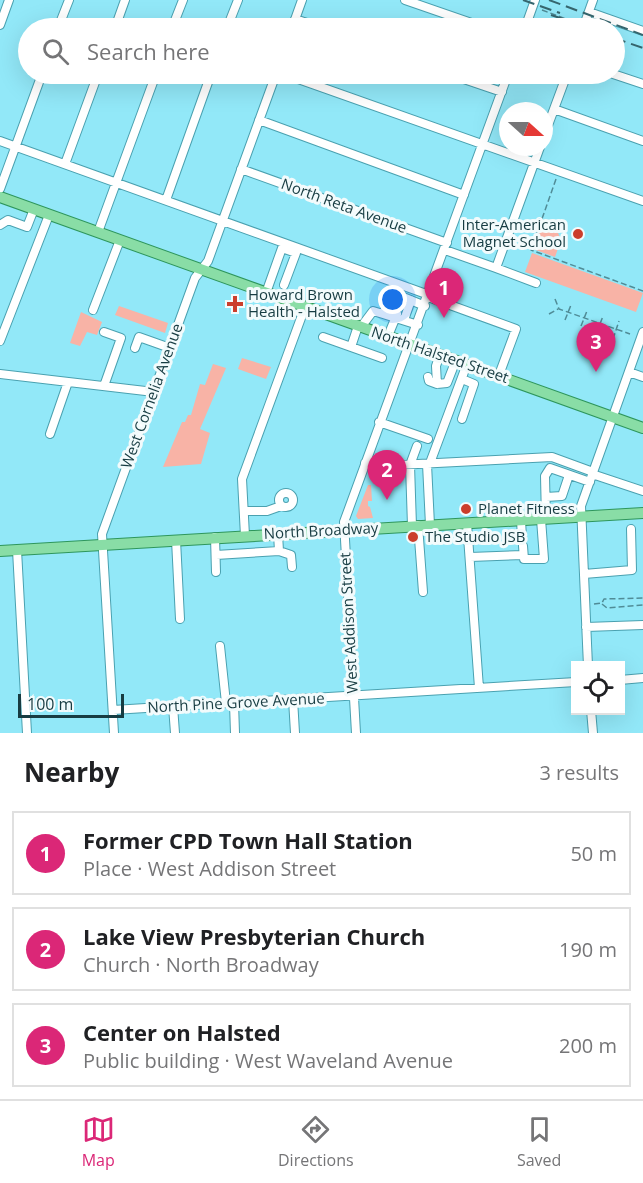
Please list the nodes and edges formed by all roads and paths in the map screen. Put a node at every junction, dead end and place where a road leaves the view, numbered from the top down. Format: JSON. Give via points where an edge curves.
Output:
{"nodes":[{"id":1,"x":9,"y":0,"type":"edge"},
{"id":2,"x":69,"y":0,"type":"edge"},
{"id":3,"x":125,"y":0,"type":"edge"},
{"id":4,"x":183,"y":0,"type":"edge"},
{"id":5,"x":238,"y":0,"type":"edge"},
{"id":6,"x":302,"y":0,"type":"edge"},
{"id":7,"x":405,"y":0,"type":"edge"},
{"id":8,"x":535,"y":0,"type":"edge"},
{"id":9,"x":593,"y":0,"type":"edge"},
{"id":10,"x":542,"y":10,"type":"dead end"},
{"id":11,"x":589,"y":12,"type":"junction"},
{"id":12,"x":62,"y":18,"type":"edge"},
{"id":13,"x":119,"y":18,"type":"edge"},
{"id":14,"x":176,"y":18,"type":"edge"},
{"id":15,"x":231,"y":18,"type":"edge"},
{"id":16,"x":295,"y":18,"type":"edge"},
{"id":17,"x":457,"y":18,"type":"edge"},
{"id":18,"x":529,"y":18,"type":"edge"},
{"id":19,"x":562,"y":18,"type":"edge"},
{"id":20,"x":587,"y":18,"type":"edge"},
{"id":21,"x":606,"y":18,"type":"edge"},
{"id":22,"x":625,"y":25,"type":"edge"},
{"id":23,"x":0,"y":26,"type":"edge"},
{"id":24,"x":643,"y":31,"type":"edge"},
{"id":25,"x":625,"y":78,"type":"edge"},
{"id":26,"x":38,"y":84,"type":"edge"},
{"id":27,"x":94,"y":84,"type":"edge"},
{"id":28,"x":152,"y":84,"type":"edge"},
{"id":29,"x":207,"y":84,"type":"edge"},
{"id":30,"x":272,"y":84,"type":"edge"},
{"id":31,"x":313,"y":84,"type":"edge"},
{"id":32,"x":478,"y":84,"type":"edge"},
{"id":33,"x":505,"y":84,"type":"edge"},
{"id":34,"x":563,"y":84,"type":"edge"},
{"id":35,"x":643,"y":84,"type":"edge"},
{"id":36,"x":502,"y":92,"type":"junction"},
{"id":37,"x":554,"y":109,"type":"joint"},
{"id":38,"x":259,"y":120,"type":"junction"},
{"id":39,"x":0,"y":141,"type":"edge"},
{"id":40,"x":643,"y":141,"type":"edge"},
{"id":41,"x":483,"y":143,"type":"junction"},
{"id":42,"x":16,"y":146,"type":"junction"},
{"id":43,"x":536,"y":156,"type":"edge"},
{"id":44,"x":534,"y":162,"type":"junction"},
{"id":45,"x":65,"y":164,"type":"junction"},
{"id":46,"x":241,"y":169,"type":"junction"},
{"id":47,"x":556,"y":179,"type":"dead end"},
{"id":48,"x":116,"y":182,"type":"junction"},
{"id":49,"x":0,"y":189,"type":"edge"},
{"id":50,"x":465,"y":195,"type":"junction"},
{"id":51,"x":0,"y":197,"type":"edge"},
{"id":52,"x":166,"y":200,"type":"junction"},
{"id":53,"x":643,"y":201,"type":"edge"},
{"id":54,"x":34,"y":209,"type":"junction"},
{"id":55,"x":49,"y":215,"type":"junction"},
{"id":56,"x":222,"y":220,"type":"junction"},
{"id":57,"x":0,"y":225,"type":"edge"},
{"id":58,"x":98,"y":232,"type":"junction"},
{"id":59,"x":120,"y":240,"type":"junction"},
{"id":60,"x":446,"y":247,"type":"junction"},
{"id":61,"x":496,"y":268,"type":"junction"},
{"id":62,"x":201,"y":269,"type":"junction"},
{"id":63,"x":536,"y":283,"type":"dead end"},
{"id":64,"x":284,"y":285,"type":"dead end"},
{"id":65,"x":643,"y":291,"type":"edge"},
{"id":66,"x":266,"y":293,"type":"junction"},
{"id":67,"x":427,"y":299,"type":"junction"},
{"id":68,"x":555,"y":299,"type":"dead end"},
{"id":69,"x":405,"y":300,"type":"junction"},
{"id":70,"x":571,"y":305,"type":"dead end"},
{"id":71,"x":305,"y":307,"type":"junction"},
{"id":72,"x":559,"y":309,"type":"junction"},
{"id":73,"x":93,"y":310,"type":"dead end"},
{"id":74,"x":587,"y":310,"type":"dead end"},
{"id":75,"x":568,"y":312,"type":"junction"},
{"id":76,"x":384,"y":314,"type":"junction"},
{"id":77,"x":549,"y":314,"type":"dead end"},
{"id":78,"x":603,"y":316,"type":"dead end"},
{"id":79,"x":398,"y":317,"type":"junction"},
{"id":80,"x":584,"y":318,"type":"junction"},
{"id":81,"x":565,"y":320,"type":"dead end"},
{"id":82,"x":619,"y":321,"type":"dead end"},
{"id":83,"x":600,"y":323,"type":"junction"},
{"id":84,"x":418,"y":325,"type":"junction"},
{"id":85,"x":360,"y":326,"type":"junction"},
{"id":86,"x":581,"y":326,"type":"dead end"},
{"id":87,"x":616,"y":329,"type":"junction"},
{"id":88,"x":104,"y":332,"type":"dead end"},
{"id":89,"x":597,"y":332,"type":"dead end"},
{"id":90,"x":643,"y":332,"type":"edge"},
{"id":91,"x":630,"y":334,"type":"dead end"},
{"id":92,"x":388,"y":336,"type":"junction"},
{"id":93,"x":323,"y":337,"type":"dead end"},
{"id":94,"x":613,"y":339,"type":"dead end"},
{"id":95,"x":0,"y":341,"type":"edge"},
{"id":96,"x":410,"y":344,"type":"junction"},
{"id":97,"x":351,"y":347,"type":"junction"},
{"id":98,"x":135,"y":348,"type":"dead end"},
{"id":99,"x":170,"y":348,"type":"junction"},
{"id":100,"x":440,"y":354,"type":"junction"},
{"id":101,"x":382,"y":358,"type":"dead end"},
{"id":102,"x":456,"y":360,"type":"junction"},
{"id":103,"x":467,"y":364,"type":"junction"},
{"id":104,"x":431,"y":371,"type":"junction"},
{"id":105,"x":628,"y":372,"type":"junction"},
{"id":106,"x":0,"y":374,"type":"edge"},
{"id":107,"x":499,"y":375,"type":"junction"},
{"id":108,"x":643,"y":377,"type":"edge"},
{"id":109,"x":462,"y":379,"type":"junction"},
{"id":110,"x":68,"y":382,"type":"junction"},
{"id":111,"x":436,"y":384,"type":"junction"},
{"id":112,"x":104,"y":386,"type":"junction"},
{"id":113,"x":154,"y":392,"type":"junction"},
{"id":114,"x":613,"y":417,"type":"junction"},
{"id":115,"x":462,"y":419,"type":"dead end"},
{"id":116,"x":380,"y":422,"type":"junction"},
{"id":117,"x":643,"y":428,"type":"edge"},
{"id":118,"x":50,"y":434,"type":"dead end"},
{"id":119,"x":428,"y":439,"type":"dead end"},
{"id":120,"x":417,"y":446,"type":"dead end"},
{"id":121,"x":365,"y":463,"type":"junction"},
{"id":122,"x":429,"y":463,"type":"junction"},
{"id":123,"x":410,"y":465,"type":"junction"},
{"id":124,"x":569,"y":475,"type":"junction"},
{"id":125,"x":592,"y":476,"type":"junction"},
{"id":126,"x":643,"y":491,"type":"edge"},
{"id":127,"x":546,"y":497,"type":"junction"},
{"id":128,"x":281,"y":506,"type":"dead end"},
{"id":129,"x":244,"y":512,"type":"junction"},
{"id":130,"x":643,"y":513,"type":"edge"},
{"id":131,"x":580,"y":517,"type":"junction"},
{"id":132,"x":543,"y":519,"type":"junction"},
{"id":133,"x":521,"y":520,"type":"junction"},
{"id":134,"x":467,"y":523,"type":"junction"},
{"id":135,"x":420,"y":525,"type":"junction"},
{"id":136,"x":631,"y":529,"type":"dead end"},
{"id":137,"x":344,"y":530,"type":"junction"},
{"id":138,"x":278,"y":534,"type":"junction"},
{"id":139,"x":245,"y":536,"type":"junction"},
{"id":140,"x":215,"y":537,"type":"junction"},
{"id":141,"x":176,"y":540,"type":"junction"},
{"id":142,"x":103,"y":544,"type":"junction"},
{"id":143,"x":523,"y":546,"type":"junction"},
{"id":144,"x":17,"y":550,"type":"junction"},
{"id":145,"x":0,"y":551,"type":"edge"},
{"id":146,"x":279,"y":551,"type":"junction"},
{"id":147,"x":216,"y":555,"type":"junction"},
{"id":148,"x":470,"y":557,"type":"junction"},
{"id":149,"x":292,"y":567,"type":"dead end"},
{"id":150,"x":216,"y":572,"type":"dead end"},
{"id":151,"x":584,"y":574,"type":"junction"},
{"id":152,"x":423,"y":592,"type":"dead end"},
{"id":153,"x":643,"y":597,"type":"edge"},
{"id":154,"x":616,"y":598,"type":"junction"},
{"id":155,"x":602,"y":603,"type":"junction"},
{"id":156,"x":594,"y":604,"type":"dead end"},
{"id":157,"x":643,"y":605,"type":"edge"},
{"id":158,"x":616,"y":608,"type":"junction"},
{"id":159,"x":180,"y":619,"type":"dead end"},
{"id":160,"x":643,"y":625,"type":"edge"},
{"id":161,"x":586,"y":627,"type":"junction"},
{"id":162,"x":220,"y":645,"type":"dead end"},
{"id":163,"x":588,"y":661,"type":"edge"},
{"id":164,"x":643,"y":678,"type":"edge"},
{"id":165,"x":625,"y":680,"type":"edge"},
{"id":166,"x":571,"y":682,"type":"edge"},
{"id":167,"x":479,"y":688,"type":"junction"},
{"id":168,"x":354,"y":696,"type":"junction"},
{"id":169,"x":293,"y":699,"type":"junction"},
{"id":170,"x":230,"y":703,"type":"junction"},
{"id":171,"x":173,"y":706,"type":"junction"},
{"id":172,"x":113,"y":710,"type":"junction"},
{"id":173,"x":591,"y":715,"type":"edge"},
{"id":174,"x":27,"y":733,"type":"edge"},
{"id":175,"x":114,"y":733,"type":"edge"},
{"id":176,"x":174,"y":733,"type":"edge"},
{"id":177,"x":236,"y":733,"type":"edge"},
{"id":178,"x":295,"y":733,"type":"edge"},
{"id":179,"x":356,"y":733,"type":"edge"},
{"id":180,"x":593,"y":733,"type":"edge"}],
"edges":[{"from":1,"to":23,"type":"street"},
{"from":2,"to":12,"type":"street"},
{"from":3,"to":13,"type":"street"},
{"from":4,"to":14,"type":"street"},
{"from":5,"to":15,"type":"street"},
{"from":6,"to":16,"type":"street"},
{"from":7,"to":17,"type":"street"},
{"from":8,"to":18,"type":"street"},
{"from":9,"to":11,"type":"street"},
{"from":10,"to":19,"type":"path"},
{"from":11,"to":20,"type":"street"},
{"from":11,"to":21,"type":"street"},
{"from":22,"to":24,"type":"street"},
{"from":25,"to":35,"type":"street"},
{"from":26,"to":42,"type":"street"},
{"from":27,"to":45,"type":"street"},
{"from":28,"to":48,"type":"street"},
{"from":29,"to":52,"type":"street"},
{"from":30,"to":38,"type":"street","name":"West Cornelia Avenue"},
{"from":31,"to":41,"type":"street"},
{"from":32,"to":36,"type":"street"},
{"from":33,"to":36,"type":"street","name":"West Addison Street"},
{"from":34,"to":37,"type":"street"},
{"from":36,"to":41,"type":"street","name":"West Addison Street"},
{"from":37,"to":40,"type":"street"},
{"from":38,"to":46,"type":"street","name":"West Cornelia Avenue"},
{"from":38,"to":50,"type":"street"},
{"from":39,"to":42,"type":"street"},
{"from":41,"to":44,"type":"street"},
{"from":41,"to":50,"type":"street","name":"West Addison Street"},
{"from":42,"to":45,"type":"street"},
{"from":42,"to":49,"type":"street"},
{"from":43,"to":44,"type":"street"},
{"from":44,"to":53,"type":"street"},
{"from":44,"to":61,"type":"street"},
{"from":45,"to":48,"type":"street"},
{"from":46,"to":56,"type":"street","name":"West Cornelia Avenue"},
{"from":46,"to":60,"type":"street","name":"North Reta Avenue"},
{"from":47,"to":65,"type":"path","via":[[531,250]]},
{"from":48,"to":52,"type":"street"},
{"from":48,"to":58,"type":"street"},
{"from":50,"to":60,"type":"street","name":"West Addison Street"},
{"from":51,"to":54,"type":"main road","name":"North Halsted Street"},
{"from":52,"to":56,"type":"street"},
{"from":54,"to":55,"type":"main road","name":"North Halsted Street"},
{"from":54,"to":57,"type":"street","via":[[27,226],[8,220]]},
{"from":55,"to":58,"type":"main road","name":"North Halsted Street"},
{"from":55,"to":95,"type":"street"},
{"from":56,"to":62,"type":"street","name":"West Cornelia Avenue","via":[[208,261]]},
{"from":56,"to":67,"type":"street"},
{"from":58,"to":59,"type":"main road","name":"North Halsted Street"},
{"from":59,"to":62,"type":"main road","name":"North Halsted Street"},
{"from":59,"to":73,"type":"street"},
{"from":60,"to":61,"type":"street","name":"North Reta Avenue"},
{"from":60,"to":67,"type":"street","name":"West Addison Street"},
{"from":61,"to":63,"type":"street","name":"North Reta Avenue"},
{"from":62,"to":66,"type":"main road","name":"North Halsted Street"},
{"from":62,"to":99,"type":"street","name":"West Cornelia Avenue"},
{"from":64,"to":66,"type":"street","via":[[296,252],[282,248]]},
{"from":66,"to":71,"type":"main road","name":"North Halsted Street"},
{"from":67,"to":69,"type":"street"},
{"from":67,"to":84,"type":"street","name":"West Addison Street"},
{"from":67,"to":107,"type":"street","via":[[516,329]]},
{"from":68,"to":72,"type":"path"},
{"from":69,"to":76,"type":"street","via":[[392,293]]},
{"from":69,"to":79,"type":"street"},
{"from":70,"to":75,"type":"path"},
{"from":71,"to":85,"type":"main road","name":"North Halsted Street"},
{"from":71,"to":129,"type":"street","via":[[242,479]]},
{"from":72,"to":75,"type":"path"},
{"from":72,"to":77,"type":"path"},
{"from":74,"to":80,"type":"path"},
{"from":75,"to":80,"type":"path"},
{"from":75,"to":81,"type":"path"},
{"from":76,"to":79,"type":"street"},
{"from":76,"to":85,"type":"street","via":[[372,310]]},
{"from":78,"to":83,"type":"path"},
{"from":79,"to":84,"type":"street"},
{"from":79,"to":92,"type":"street"},
{"from":80,"to":83,"type":"path"},
{"from":80,"to":86,"type":"path"},
{"from":82,"to":87,"type":"path"},
{"from":83,"to":87,"type":"path"},
{"from":83,"to":89,"type":"path"},
{"from":84,"to":96,"type":"street","name":"West Addison Street"},
{"from":85,"to":92,"type":"main road","name":"North Halsted Street"},
{"from":85,"to":97,"type":"street"},
{"from":87,"to":91,"type":"path"},
{"from":87,"to":94,"type":"path"},
{"from":88,"to":112,"type":"street","via":[[121,338]]},
{"from":90,"to":105,"type":"street"},
{"from":92,"to":96,"type":"main road","name":"North Halsted Street"},
{"from":93,"to":97,"type":"street"},
{"from":96,"to":100,"type":"main road","name":"North Halsted Street"},
{"from":96,"to":116,"type":"street","name":"West Addison Street"},
{"from":97,"to":101,"type":"street"},
{"from":98,"to":99,"type":"street","via":[[140,337]]},
{"from":99,"to":113,"type":"street","name":"West Cornelia Avenue"},
{"from":100,"to":102,"type":"main road","name":"North Halsted Street"},
{"from":100,"to":104,"type":"street"},
{"from":102,"to":103,"type":"main road","name":"North Halsted Street"},
{"from":102,"to":111,"type":"street","via":[[447,384]]},
{"from":103,"to":107,"type":"main road","name":"North Halsted Street"},
{"from":103,"to":109,"type":"street"},
{"from":104,"to":111,"type":"street"},
{"from":104,"to":111,"type":"street","via":[[429,381]]},
{"from":105,"to":108,"type":"street"},
{"from":105,"to":114,"type":"street"},
{"from":106,"to":110,"type":"street"},
{"from":107,"to":114,"type":"main road","name":"North Halsted Street"},
{"from":109,"to":115,"type":"street","via":[[474,384]]},
{"from":109,"to":122,"type":"street"},
{"from":110,"to":112,"type":"street"},
{"from":110,"to":118,"type":"street"},
{"from":112,"to":113,"type":"street"},
{"from":113,"to":142,"type":"street","name":"West Cornelia Avenue","via":[[102,534]]},
{"from":114,"to":117,"type":"main road","name":"North Halsted Street"},
{"from":114,"to":125,"type":"street"},
{"from":116,"to":119,"type":"street"},
{"from":116,"to":121,"type":"street","name":"West Addison Street"},
{"from":120,"to":123,"type":"street"},
{"from":121,"to":123,"type":"street"},
{"from":121,"to":137,"type":"street","name":"West Addison Street"},
{"from":122,"to":123,"type":"street"},
{"from":122,"to":125,"type":"street","via":[[552,457]]},
{"from":122,"to":135,"type":"street"},
{"from":123,"to":135,"type":"street"},
{"from":124,"to":125,"type":"street"},
{"from":124,"to":127,"type":"street","via":[[562,496]]},
{"from":124,"to":127,"type":"street","via":[[550,468],[545,476]]},
{"from":125,"to":126,"type":"street"},
{"from":125,"to":131,"type":"street"},
{"from":127,"to":132,"type":"street"},
{"from":128,"to":129,"type":"street"},
{"from":129,"to":139,"type":"street"},
{"from":130,"to":131,"type":"main road","name":"North Broadway"},
{"from":131,"to":132,"type":"main road","name":"North Broadway"},
{"from":131,"to":151,"type":"street"},
{"from":132,"to":133,"type":"main road","name":"North Broadway"},
{"from":132,"to":143,"type":"street","via":[[544,559],[524,559]]},
{"from":133,"to":134,"type":"main road","name":"North Broadway"},
{"from":133,"to":143,"type":"street"},
{"from":134,"to":135,"type":"main road","name":"North Broadway"},
{"from":134,"to":148,"type":"street"},
{"from":135,"to":137,"type":"main road","name":"North Broadway"},
{"from":135,"to":152,"type":"street"},
{"from":136,"to":151,"type":"street","via":[[631,571]]},
{"from":137,"to":138,"type":"main road","name":"North Broadway"},
{"from":137,"to":168,"type":"street","name":"West Addison Street"},
{"from":138,"to":139,"type":"main road","name":"North Broadway"},
{"from":138,"to":146,"type":"street"},
{"from":139,"to":140,"type":"main road","name":"North Broadway"},
{"from":140,"to":141,"type":"main road","name":"North Broadway"},
{"from":140,"to":147,"type":"street"},
{"from":141,"to":142,"type":"main road","name":"North Broadway"},
{"from":141,"to":159,"type":"street"},
{"from":142,"to":144,"type":"main road","name":"North Broadway"},
{"from":142,"to":172,"type":"street","name":"West Cornelia Avenue"},
{"from":143,"to":148,"type":"street"},
{"from":144,"to":145,"type":"main road","name":"North Broadway"},
{"from":144,"to":174,"type":"street"},
{"from":146,"to":147,"type":"street"},
{"from":146,"to":149,"type":"street","via":[[291,555]]},
{"from":147,"to":150,"type":"street"},
{"from":148,"to":167,"type":"street"},
{"from":151,"to":161,"type":"street"},
{"from":153,"to":154,"type":"path"},
{"from":154,"to":155,"type":"path","via":[[604,599]]},
{"from":154,"to":158,"type":"path"},
{"from":155,"to":156,"type":"path"},
{"from":155,"to":158,"type":"path","via":[[607,608]]},
{"from":157,"to":158,"type":"path"},
{"from":160,"to":161,"type":"street"},
{"from":161,"to":163,"type":"street"},
{"from":162,"to":170,"type":"street"},
{"from":164,"to":165,"type":"street"},
{"from":166,"to":167,"type":"street","name":"North Pine Grove Avenue"},
{"from":167,"to":168,"type":"street","name":"North Pine Grove Avenue"},
{"from":168,"to":169,"type":"street","name":"North Pine Grove Avenue"},
{"from":168,"to":179,"type":"street","name":"West Addison Street"},
{"from":169,"to":170,"type":"street","name":"North Pine Grove Avenue"},
{"from":169,"to":178,"type":"street"},
{"from":170,"to":171,"type":"street","name":"North Pine Grove Avenue"},
{"from":170,"to":177,"type":"street"},
{"from":171,"to":172,"type":"street","name":"North Pine Grove Avenue"},
{"from":171,"to":176,"type":"street"},
{"from":172,"to":175,"type":"street","name":"West Cornelia Avenue"},
{"from":173,"to":180,"type":"street"}]}
